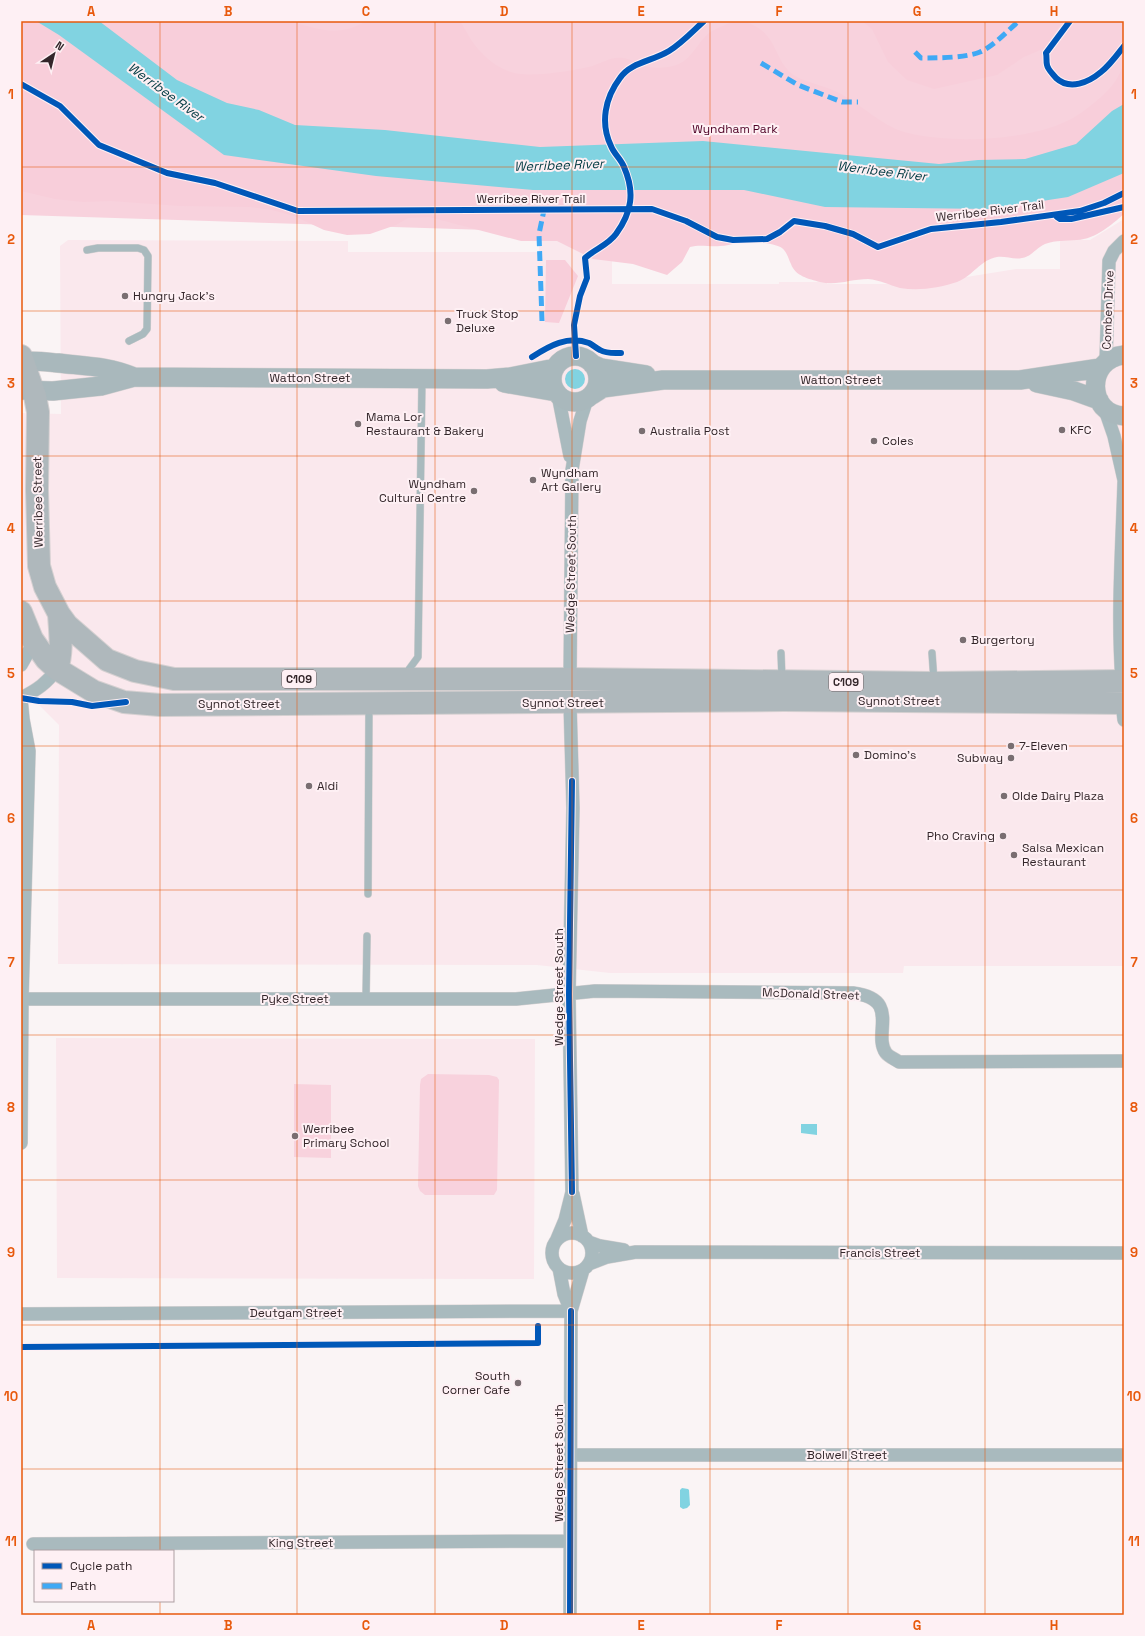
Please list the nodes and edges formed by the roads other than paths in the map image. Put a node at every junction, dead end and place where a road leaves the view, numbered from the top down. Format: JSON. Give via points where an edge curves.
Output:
{"nodes":[{"id":1,"x":1124,"y":241,"type":"edge"},
{"id":2,"x":87,"y":250,"type":"dead end"},
{"id":3,"x":129,"y":341,"type":"dead end"},
{"id":4,"x":22,"y":360,"type":"edge"},
{"id":5,"x":1110,"y":361,"type":"edge"},
{"id":6,"x":592,"y":364,"type":"junction"},
{"id":7,"x":555,"y":368,"type":"junction"},
{"id":8,"x":134,"y":377,"type":"junction"},
{"id":9,"x":422,"y":378,"type":"junction"},
{"id":10,"x":487,"y":380,"type":"junction"},
{"id":11,"x":663,"y":380,"type":"junction"},
{"id":12,"x":1020,"y":380,"type":"junction"},
{"id":13,"x":27,"y":390,"type":"edge"},
{"id":14,"x":557,"y":394,"type":"junction"},
{"id":15,"x":590,"y":397,"type":"junction"},
{"id":16,"x":1101,"y":404,"type":"junction"},
{"id":17,"x":1124,"y":416,"type":"edge"},
{"id":18,"x":572,"y":470,"type":"junction"},
{"id":19,"x":1124,"y":481,"type":"edge"},
{"id":20,"x":1123,"y":550,"type":"edge"},
{"id":21,"x":21,"y":612,"type":"edge"},
{"id":22,"x":59,"y":614,"type":"junction"},
{"id":23,"x":80,"y":638,"type":"joint"},
{"id":24,"x":32,"y":639,"type":"junction"},
{"id":25,"x":781,"y":653,"type":"dead end"},
{"id":26,"x":932,"y":653,"type":"dead end"},
{"id":27,"x":21,"y":665,"type":"edge"},
{"id":28,"x":57,"y":669,"type":"junction"},
{"id":29,"x":365,"y":679,"type":"junction"},
{"id":30,"x":570,"y":679,"type":"junction"},
{"id":31,"x":401,"y":680,"type":"junction"},
{"id":32,"x":1123,"y":681,"type":"edge"},
{"id":33,"x":783,"y":691,"type":"junction"},
{"id":34,"x":934,"y":692,"type":"junction"},
{"id":35,"x":21,"y":698,"type":"edge"},
{"id":36,"x":369,"y":703,"type":"junction"},
{"id":37,"x":570,"y":703,"type":"junction"},
{"id":38,"x":1123,"y":709,"type":"edge"},
{"id":39,"x":368,"y":894,"type":"dead end"},
{"id":40,"x":367,"y":936,"type":"dead end"},
{"id":41,"x":569,"y":994,"type":"junction"},
{"id":42,"x":22,"y":999,"type":"edge"},
{"id":43,"x":366,"y":999,"type":"junction"},
{"id":44,"x":1124,"y":1061,"type":"edge"},
{"id":45,"x":21,"y":1143,"type":"edge"},
{"id":46,"x":572,"y":1192,"type":"junction"},
{"id":47,"x":557,"y":1239,"type":"junction"},
{"id":48,"x":586,"y":1239,"type":"junction"},
{"id":49,"x":636,"y":1252,"type":"junction"},
{"id":50,"x":1124,"y":1253,"type":"edge"},
{"id":51,"x":586,"y":1267,"type":"junction"},
{"id":52,"x":560,"y":1268,"type":"junction"},
{"id":53,"x":21,"y":1308,"type":"edge"},
{"id":54,"x":570,"y":1311,"type":"junction"},
{"id":55,"x":21,"y":1314,"type":"edge"},
{"id":56,"x":571,"y":1455,"type":"junction"},
{"id":57,"x":1124,"y":1455,"type":"edge"},
{"id":58,"x":570,"y":1541,"type":"junction"},
{"id":59,"x":33,"y":1544,"type":"dead end"},
{"id":60,"x":570,"y":1615,"type":"edge"}],
"edges":[{"from":1,"to":5,"type":"street","name":"Comben Drive","via":[[1109,261]]},
{"from":2,"to":3,"type":"lane","via":[[138,248],[144,250],[148,256],[147,329]]},
{"from":4,"to":8,"type":"street","name":"Watton Street","via":[[104,368]]},
{"from":4,"to":13,"type":"highway","name":"Werribee Street","number":"C109"},
{"from":5,"to":12,"type":"street","name":"Watton Street"},
{"from":5,"to":16,"type":"street","via":[[1095,384]]},
{"from":6,"to":7,"type":"street","via":[[582,357],[570,357]]},
{"from":6,"to":11,"type":"street","name":"Watton Street"},
{"from":6,"to":15,"type":"street","via":[[598,376],[598,383]]},
{"from":7,"to":10,"type":"street","name":"Watton Street"},
{"from":7,"to":14,"type":"street","via":[[552,380]]},
{"from":8,"to":9,"type":"street","name":"Watton Street"},
{"from":8,"to":13,"type":"street","name":"Watton Street","via":[[101,386]]},
{"from":9,"to":10,"type":"street","name":"Watton Street"},
{"from":9,"to":31,"type":"lane","via":[[418,657]]},
{"from":10,"to":14,"type":"street","name":"Watton Street"},
{"from":11,"to":12,"type":"street","name":"Watton Street"},
{"from":11,"to":15,"type":"street","name":"Watton Street","via":[[603,388]]},
{"from":12,"to":16,"type":"street","name":"Watton Street","via":[[1067,390]]},
{"from":13,"to":22,"type":"highway","name":"Werribee Street","number":"C109","via":[[38,412],[39,566],[45,587]]},
{"from":14,"to":15,"type":"street","via":[[563,399],[575,402]]},
{"from":14,"to":18,"type":"street","name":"Wedge Street South"},
{"from":15,"to":18,"type":"street","name":"Wedge Street South","via":[[580,421]]},
{"from":16,"to":17,"type":"street","name":"Watton Street","via":[[1112,413]]},
{"from":16,"to":19,"type":"street","via":[[1114,436]]},
{"from":18,"to":30,"type":"street","name":"Wedge Street South"},
{"from":19,"to":20,"type":"street"},
{"from":20,"to":32,"type":"street","via":[[1120,637]]},
{"from":21,"to":24,"type":"highway","number":"C109"},
{"from":22,"to":23,"type":"highway","name":"Werribee Street","number":"C109"},
{"from":22,"to":28,"type":"highway","via":[[62,647]]},
{"from":23,"to":29,"type":"highway","name":"Synnot Street","number":"C109","via":[[107,660],[135,671],[174,679]]},
{"from":24,"to":27,"type":"street"},
{"from":24,"to":28,"type":"highway","number":"C109","via":[[46,659]]},
{"from":25,"to":33,"type":"lane"},
{"from":26,"to":34,"type":"lane"},
{"from":28,"to":35,"type":"street","via":[[49,681]]},
{"from":28,"to":36,"type":"highway","name":"Synnot Street","number":"C109","via":[[93,691],[126,702]]},
{"from":29,"to":31,"type":"highway","name":"Synnot Street","number":"C109"},
{"from":29,"to":36,"type":"highway"},
{"from":30,"to":31,"type":"highway","name":"Synnot Street","number":"C109"},
{"from":30,"to":33,"type":"highway","name":"Synnot Street","number":"C109"},
{"from":30,"to":37,"type":"highway"},
{"from":32,"to":34,"type":"highway","name":"Synnot Street","number":"C109"},
{"from":32,"to":38,"type":"highway"},
{"from":33,"to":34,"type":"highway","name":"Synnot Street","number":"C109"},
{"from":33,"to":37,"type":"highway","name":"Synnot Street","number":"C109"},
{"from":34,"to":38,"type":"highway","name":"Synnot Street","number":"C109"},
{"from":35,"to":42,"type":"street","via":[[29,751]]},
{"from":36,"to":37,"type":"highway","name":"Synnot Street","number":"C109"},
{"from":36,"to":39,"type":"lane"},
{"from":37,"to":41,"type":"street","name":"Wedge Street South","via":[[573,808]]},
{"from":40,"to":43,"type":"lane"},
{"from":41,"to":43,"type":"street","name":"Pyke Street","via":[[516,999]]},
{"from":41,"to":44,"type":"street","name":"McDonald Street","via":[[595,991],[862,994],[880,1007],[883,1014],[883,1044],[886,1052],[899,1062]]},
{"from":41,"to":46,"type":"street","name":"Wedge Street South"},
{"from":42,"to":43,"type":"street","name":"Pyke Street"},
{"from":42,"to":45,"type":"street"},
{"from":46,"to":47,"type":"street","name":"Wedge Street South"},
{"from":46,"to":48,"type":"street","name":"Wedge Street South"},
{"from":47,"to":48,"type":"street","via":[[569,1233]]},
{"from":47,"to":52,"type":"street","via":[[552,1254]]},
{"from":48,"to":49,"type":"street","name":"Francis Street","via":[[600,1246]]},
{"from":48,"to":51,"type":"street","via":[[592,1255]]},
{"from":49,"to":50,"type":"street","name":"Francis Street"},
{"from":49,"to":51,"type":"street","name":"Francis Street","via":[[607,1257]]},
{"from":51,"to":52,"type":"street","via":[[572,1273]]},
{"from":51,"to":54,"type":"street","name":"Wedge Street South"},
{"from":52,"to":54,"type":"street","name":"Wedge Street South"},
{"from":53,"to":55,"type":"street"},
{"from":54,"to":55,"type":"street","name":"Deutgam Street"},
{"from":54,"to":56,"type":"street","name":"Wedge Street South"},
{"from":56,"to":57,"type":"street","name":"Bolwell Street"},
{"from":56,"to":58,"type":"street","name":"Wedge Street South"},
{"from":58,"to":59,"type":"street","name":"King Street"},
{"from":58,"to":60,"type":"street","name":"Wedge Street South"}]}
